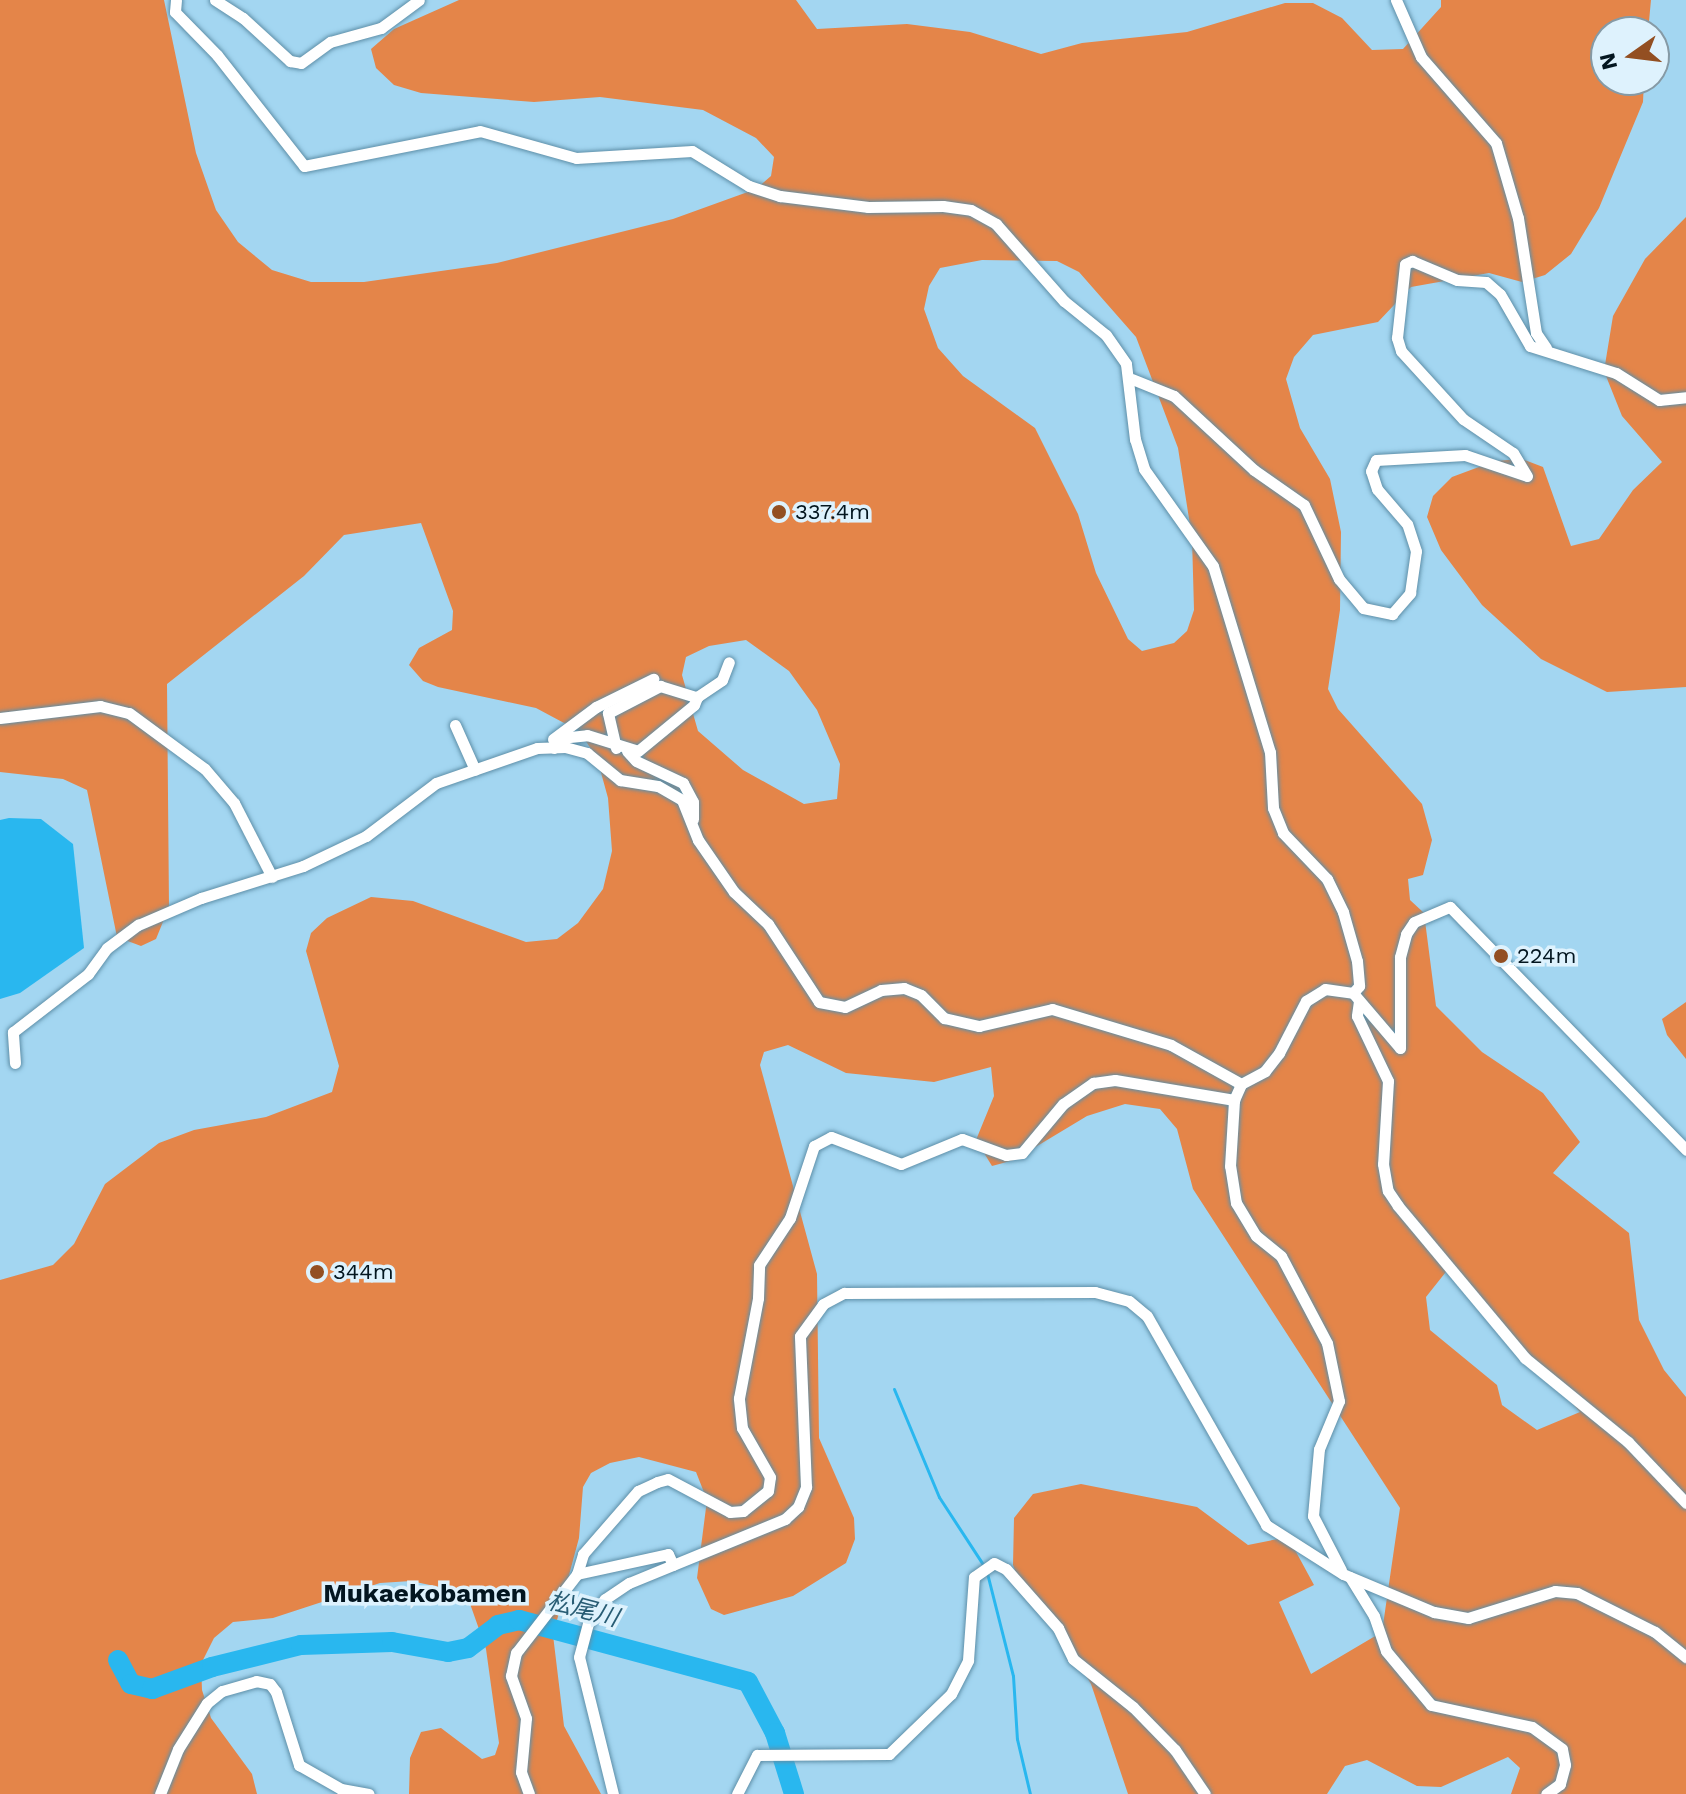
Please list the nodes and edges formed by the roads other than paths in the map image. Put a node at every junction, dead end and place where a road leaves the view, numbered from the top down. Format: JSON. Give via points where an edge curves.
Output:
{"nodes":[{"id":1,"x":176,"y":0,"type":"edge"},
{"id":2,"x":215,"y":0,"type":"edge"},
{"id":3,"x":419,"y":0,"type":"edge"},
{"id":4,"x":1396,"y":0,"type":"edge"},
{"id":5,"x":1546,"y":348,"type":"junction"},
{"id":6,"x":1132,"y":379,"type":"junction"},
{"id":7,"x":1686,"y":397,"type":"edge"},
{"id":8,"x":729,"y":662,"type":"dead end"},
{"id":9,"x":653,"y":679,"type":"dead end"},
{"id":10,"x":697,"y":697,"type":"junction"},
{"id":11,"x":0,"y":718,"type":"edge"},
{"id":12,"x":455,"y":725,"type":"dead end"},
{"id":13,"x":554,"y":748,"type":"junction"},
{"id":14,"x":622,"y":750,"type":"junction"},
{"id":15,"x":475,"y":770,"type":"junction"},
{"id":16,"x":693,"y":828,"type":"junction"},
{"id":17,"x":272,"y":877,"type":"junction"},
{"id":18,"x":1356,"y":997,"type":"junction"},
{"id":19,"x":15,"y":1063,"type":"dead end"},
{"id":20,"x":1241,"y":1084,"type":"junction"},
{"id":21,"x":1234,"y":1100,"type":"junction"},
{"id":22,"x":1686,"y":1150,"type":"edge"},
{"id":23,"x":1686,"y":1503,"type":"edge"},
{"id":24,"x":673,"y":1565,"type":"junction"},
{"id":25,"x":577,"y":1574,"type":"junction"},
{"id":26,"x":1346,"y":1576,"type":"junction"},
{"id":27,"x":1686,"y":1657,"type":"edge"},
{"id":28,"x":160,"y":1794,"type":"edge"},
{"id":29,"x":369,"y":1794,"type":"edge"},
{"id":30,"x":529,"y":1794,"type":"edge"},
{"id":31,"x":613,"y":1794,"type":"edge"},
{"id":32,"x":737,"y":1794,"type":"edge"},
{"id":33,"x":1205,"y":1794,"type":"edge"},
{"id":34,"x":1546,"y":1794,"type":"edge"}],
"edges":[{"from":1,"to":6,"type":"street","via":[[175,12],[217,55],[304,166],[480,131],[576,158],[692,151],[749,186],[803,200],[971,210],[996,224],[1064,301],[1106,335]]},
{"from":2,"to":3,"type":"street","via":[[290,61],[301,63],[330,42],[381,28]]},
{"from":4,"to":5,"type":"street","via":[[1421,57],[1496,143],[1518,218],[1536,333]]},
{"from":5,"to":6,"type":"street","via":[[1530,346],[1500,294],[1486,282],[1457,280],[1412,261],[1405,264],[1397,338],[1401,351],[1463,419],[1513,453],[1527,476],[1465,455],[1376,460],[1371,471],[1377,489],[1407,524],[1416,551],[1410,593],[1392,614],[1363,608],[1339,579],[1304,505],[1254,470],[1174,396]]},
{"from":5,"to":7,"type":"street","via":[[1616,373],[1659,400]]},
{"from":6,"to":18,"type":"street","via":[[1135,439],[1144,469],[1213,566],[1270,752],[1273,808],[1283,833],[1327,879],[1343,912],[1357,961]]},
{"from":8,"to":10,"type":"street","via":[[722,680]]},
{"from":9,"to":13,"type":"street","via":[[563,728]]},
{"from":10,"to":14,"type":"street","via":[[656,740]]},
{"from":10,"to":14,"type":"street","via":[[660,686],[608,713]]},
{"from":11,"to":17,"type":"street","via":[[100,706],[129,713],[205,769],[234,803]]},
{"from":12,"to":15,"type":"street"},
{"from":13,"to":14,"type":"street","via":[[560,738],[587,735]]},
{"from":13,"to":15,"type":"street"},
{"from":13,"to":16,"type":"street","via":[[587,753],[620,780],[658,786],[682,800]]},
{"from":14,"to":16,"type":"street","via":[[683,783],[693,802]]},
{"from":15,"to":17,"type":"street","via":[[436,783],[366,836]]},
{"from":16,"to":20,"type":"street","via":[[734,892],[768,924],[819,1002],[845,1007],[881,990],[904,988],[921,995],[944,1018],[979,1026],[1052,1009],[1171,1045]]},
{"from":17,"to":19,"type":"street","via":[[201,898],[138,925],[107,948],[88,974],[20,1024],[13,1032]]},
{"from":18,"to":20,"type":"street","via":[[1325,989],[1306,1001],[1265,1071]]},
{"from":18,"to":22,"type":"street","via":[[1400,1048],[1400,957],[1406,934],[1414,922],[1450,907]]},
{"from":18,"to":23,"type":"street","via":[[1357,1016],[1388,1081],[1383,1164],[1388,1191],[1525,1358],[1628,1442]]},
{"from":20,"to":21,"type":"street"},
{"from":21,"to":25,"type":"street","via":[[1115,1080],[1093,1083],[1063,1104],[1022,1153],[1006,1155],[962,1139],[901,1164],[831,1137],[814,1146],[790,1218],[759,1265],[739,1398],[742,1428],[770,1477],[768,1491],[743,1511],[730,1512],[668,1479],[657,1482],[638,1491],[583,1554]]},
{"from":21,"to":26,"type":"street","via":[[1230,1166],[1236,1203],[1256,1236],[1281,1256],[1327,1343],[1338,1386],[1336,1412],[1319,1449],[1313,1516]]},
{"from":24,"to":25,"type":"street","via":[[668,1554]]},
{"from":24,"to":26,"type":"street","via":[[785,1519],[798,1507],[806,1487],[800,1336],[823,1304],[844,1293],[1095,1292],[1129,1301],[1147,1316],[1257,1515]]},
{"from":24,"to":31,"type":"street","via":[[605,1599],[579,1645]]},
{"from":25,"to":30,"type":"street","via":[[516,1653],[511,1676],[526,1718],[521,1772]]},
{"from":26,"to":27,"type":"street","via":[[1461,1618],[1555,1591],[1577,1593],[1655,1632]]},
{"from":26,"to":34,"type":"street","via":[[1374,1616],[1386,1651],[1431,1705],[1532,1727],[1562,1749],[1560,1784]]},
{"from":28,"to":29,"type":"street","via":[[178,1749],[207,1703],[222,1691],[256,1681],[270,1684],[276,1692],[299,1765],[341,1789]]},
{"from":32,"to":33,"type":"street","via":[[757,1755],[889,1754],[951,1694],[968,1660],[974,1577],[994,1563],[1006,1569],[1058,1628],[1073,1659],[1133,1707],[1175,1750]]}]}
